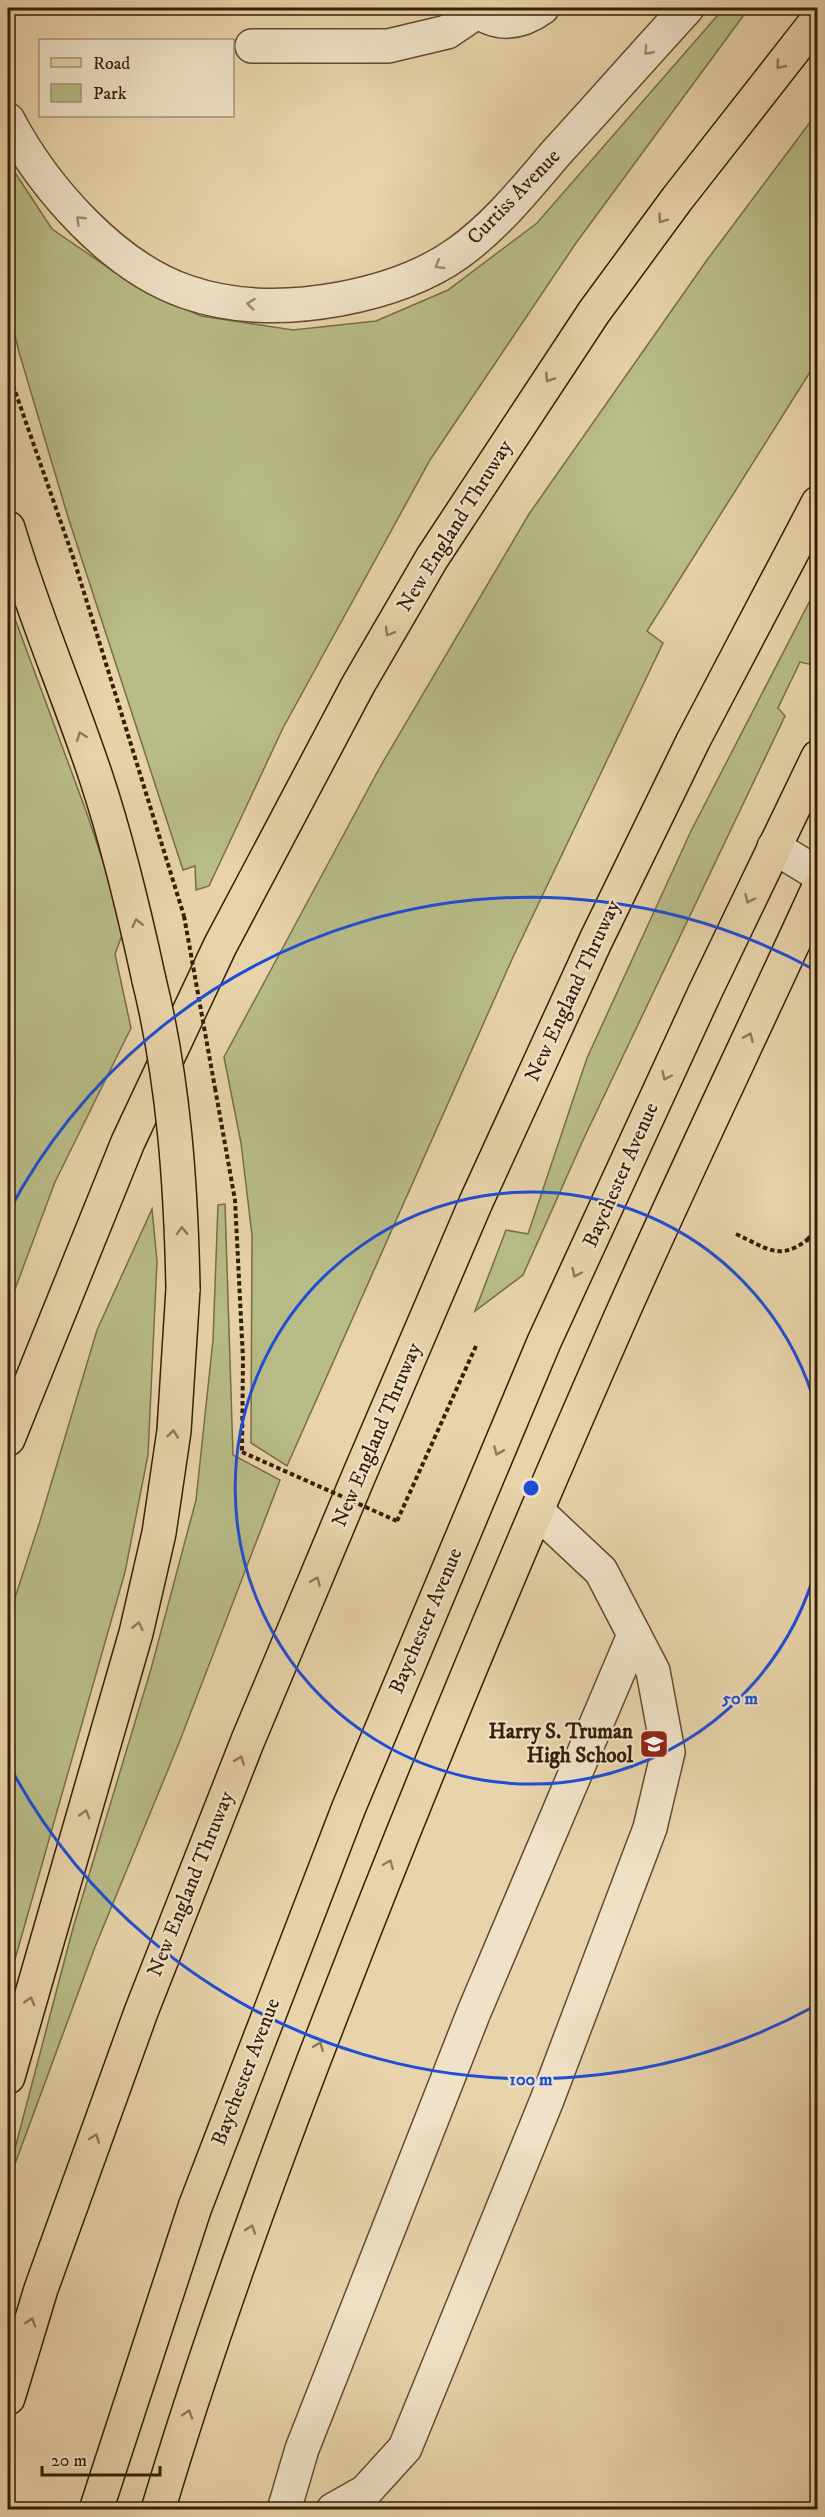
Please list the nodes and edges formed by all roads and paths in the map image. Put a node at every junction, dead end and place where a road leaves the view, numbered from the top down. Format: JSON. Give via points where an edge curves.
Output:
{"nodes":[{"id":1,"x":542,"y":8,"type":"edge"},
{"id":2,"x":687,"y":8,"type":"edge"},
{"id":3,"x":476,"y":9,"type":"edge"},
{"id":4,"x":818,"y":19,"type":"edge"},
{"id":5,"x":252,"y":46,"type":"dead end"},
{"id":6,"x":8,"y":120,"type":"edge"},
{"id":7,"x":8,"y":371,"type":"edge"},
{"id":8,"x":818,"y":502,"type":"edge"},
{"id":9,"x":8,"y":528,"type":"edge"},
{"id":10,"x":818,"y":757,"type":"edge"},
{"id":11,"x":774,"y":847,"type":"junction"},
{"id":12,"x":818,"y":874,"type":"edge"},
{"id":13,"x":818,"y":889,"type":"edge"},
{"id":14,"x":818,"y":1227,"type":"edge"},
{"id":15,"x":736,"y":1234,"type":"dead end"},
{"id":16,"x":807,"y":1240,"type":"junction"},
{"id":17,"x":818,"y":1244,"type":"edge"},
{"id":18,"x":476,"y":1346,"type":"dead end"},
{"id":19,"x":8,"y":1439,"type":"edge"},
{"id":20,"x":537,"y":1511,"type":"junction"},
{"id":21,"x":634,"y":1635,"type":"junction"},
{"id":22,"x":8,"y":2077,"type":"edge"},
{"id":23,"x":8,"y":2398,"type":"edge"},
{"id":24,"x":96,"y":2510,"type":"edge"},
{"id":25,"x":158,"y":2510,"type":"edge"},
{"id":26,"x":284,"y":2510,"type":"edge"},
{"id":27,"x":333,"y":2510,"type":"edge"}],
"edges":[{"from":1,"to":3,"type":"street","via":[[513,22],[497,21]]},
{"from":2,"to":6,"type":"street","name":"Curtiss Avenue","one_way":true,"via":[[499,218],[459,253],[395,286],[311,304],[267,306],[226,301],[187,292],[143,271],[79,219],[40,171]]},
{"from":3,"to":5,"type":"street","via":[[447,32],[388,46]]},
{"from":4,"to":19,"type":"main road","name":"New England Thruway","one_way":true,"via":[[594,312],[432,558],[358,684],[220,946],[143,1112],[100,1208]]},
{"from":7,"to":18,"type":"path","bridge":true,"via":[[73,557],[184,916],[235,1200],[243,1359],[242,1452],[397,1521]]},
{"from":23,"to":8,"type":"main road","name":"New England Thruway","one_way":true,"via":[[41,2289],[141,2012],[248,1740],[360,1473],[476,1202],[610,909]]},
{"from":22,"to":9,"type":"main road","one_way":true,"bridge":true,"via":[[136,1633],[157,1544],[174,1431],[183,1289],[176,1129],[165,1053],[128,882],[96,776],[35,616]]},
{"from":10,"to":11,"type":"main road","name":"Baychester Avenue"},
{"from":11,"to":12,"type":"street"},
{"from":11,"to":24,"type":"main road","name":"Baychester Avenue","one_way":true,"via":[[544,1342],[349,1807],[195,2207]]},
{"from":20,"to":13,"type":"main road","one_way":true,"via":[[677,1192]]},
{"from":14,"to":16,"type":"path"},
{"from":15,"to":16,"type":"path","via":[[774,1252],[793,1251]]},
{"from":16,"to":17,"type":"path"},
{"from":20,"to":21,"type":"street","via":[[601,1571]]},
{"from":25,"to":20,"type":"main road","one_way":true,"via":[[228,2293],[302,2089],[385,1875]]},
{"from":21,"to":26,"type":"street","via":[[474,2012],[302,2449]]},
{"from":21,"to":27,"type":"street","via":[[653,1671],[668,1752],[650,1828],[547,2100],[405,2448],[364,2492]]}]}
